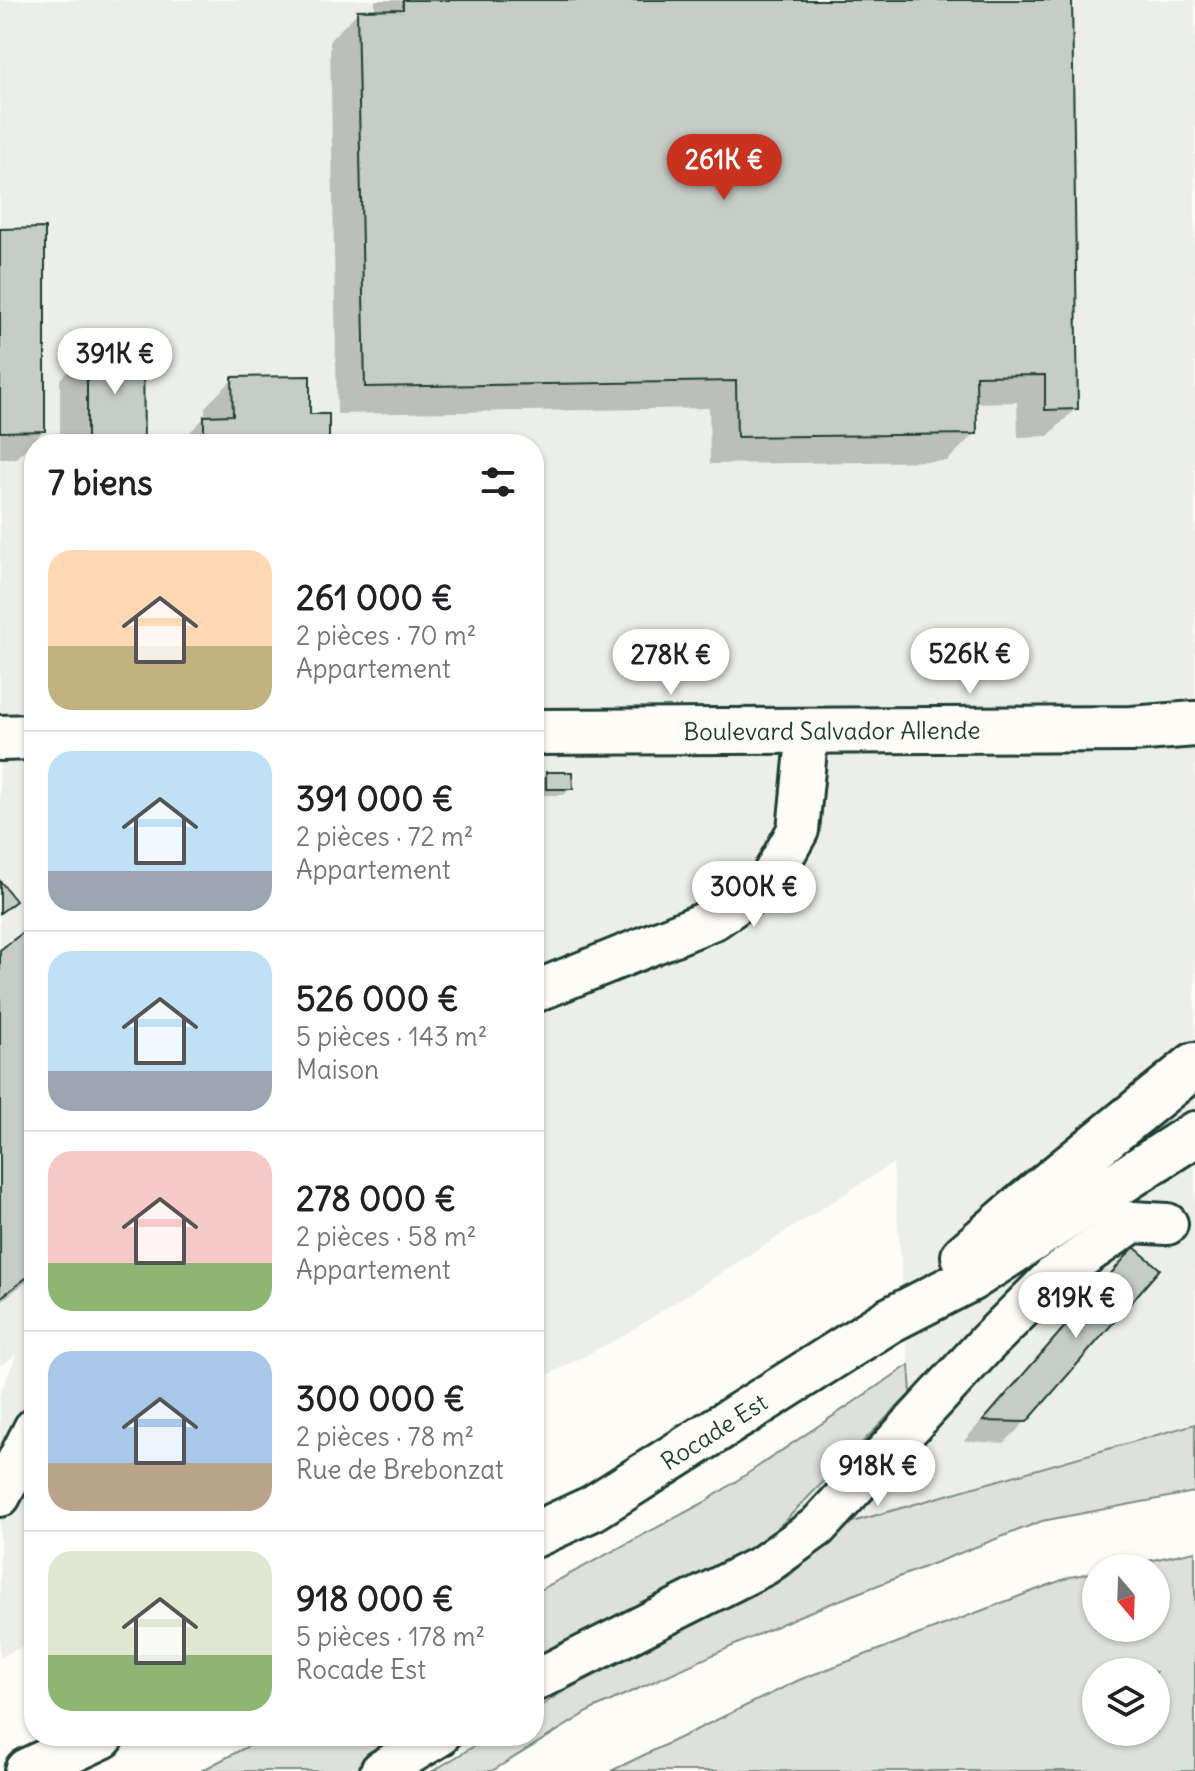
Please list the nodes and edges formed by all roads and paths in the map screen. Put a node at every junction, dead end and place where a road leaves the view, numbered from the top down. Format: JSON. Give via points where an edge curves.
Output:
{"nodes":[{"id":1,"x":1195,"y":724,"type":"edge"},
{"id":2,"x":1132,"y":729,"type":"junction"},
{"id":3,"x":808,"y":730,"type":"junction"},
{"id":4,"x":544,"y":732,"type":"edge"},
{"id":5,"x":24,"y":737,"type":"edge"},
{"id":6,"x":0,"y":738,"type":"edge"},
{"id":7,"x":1195,"y":749,"type":"edge"},
{"id":8,"x":544,"y":988,"type":"edge"},
{"id":9,"x":1195,"y":1065,"type":"edge"},
{"id":10,"x":1195,"y":1134,"type":"edge"},
{"id":11,"x":1167,"y":1224,"type":"dead end"},
{"id":12,"x":890,"y":1320,"type":"junction"},
{"id":13,"x":24,"y":1449,"type":"edge"},
{"id":14,"x":0,"y":1496,"type":"edge"},
{"id":15,"x":544,"y":1530,"type":"edge"},
{"id":16,"x":544,"y":1676,"type":"edge"},
{"id":17,"x":81,"y":1746,"type":"edge"},
{"id":18,"x":422,"y":1746,"type":"edge"},
{"id":19,"x":27,"y":1771,"type":"edge"},
{"id":20,"x":381,"y":1771,"type":"edge"}],
"edges":[{"from":1,"to":2,"type":"main road","name":"Boulevard Salvador Allende"},
{"from":2,"to":3,"type":"main road","name":"Boulevard Salvador Allende"},
{"from":2,"to":7,"type":"main road","name":"Boulevard Salvador Allende"},
{"from":3,"to":4,"type":"main road","name":"Boulevard Salvador Allende"},
{"from":3,"to":8,"type":"street","via":[[798,830],[770,880],[714,919]]},
{"from":5,"to":6,"type":"main road"},
{"from":9,"to":12,"type":"main road","name":"Rocade Est"},
{"from":10,"to":12,"type":"main road","name":"Rocade Est","via":[[970,1279]]},
{"from":11,"to":16,"type":"street","via":[[1133,1222],[1054,1276],[807,1535],[764,1565]]},
{"from":12,"to":15,"type":"main road","name":"Rocade Est","via":[[593,1508]]},
{"from":13,"to":14,"type":"street"},
{"from":17,"to":19,"type":"main road"},
{"from":18,"to":20,"type":"street"}]}
